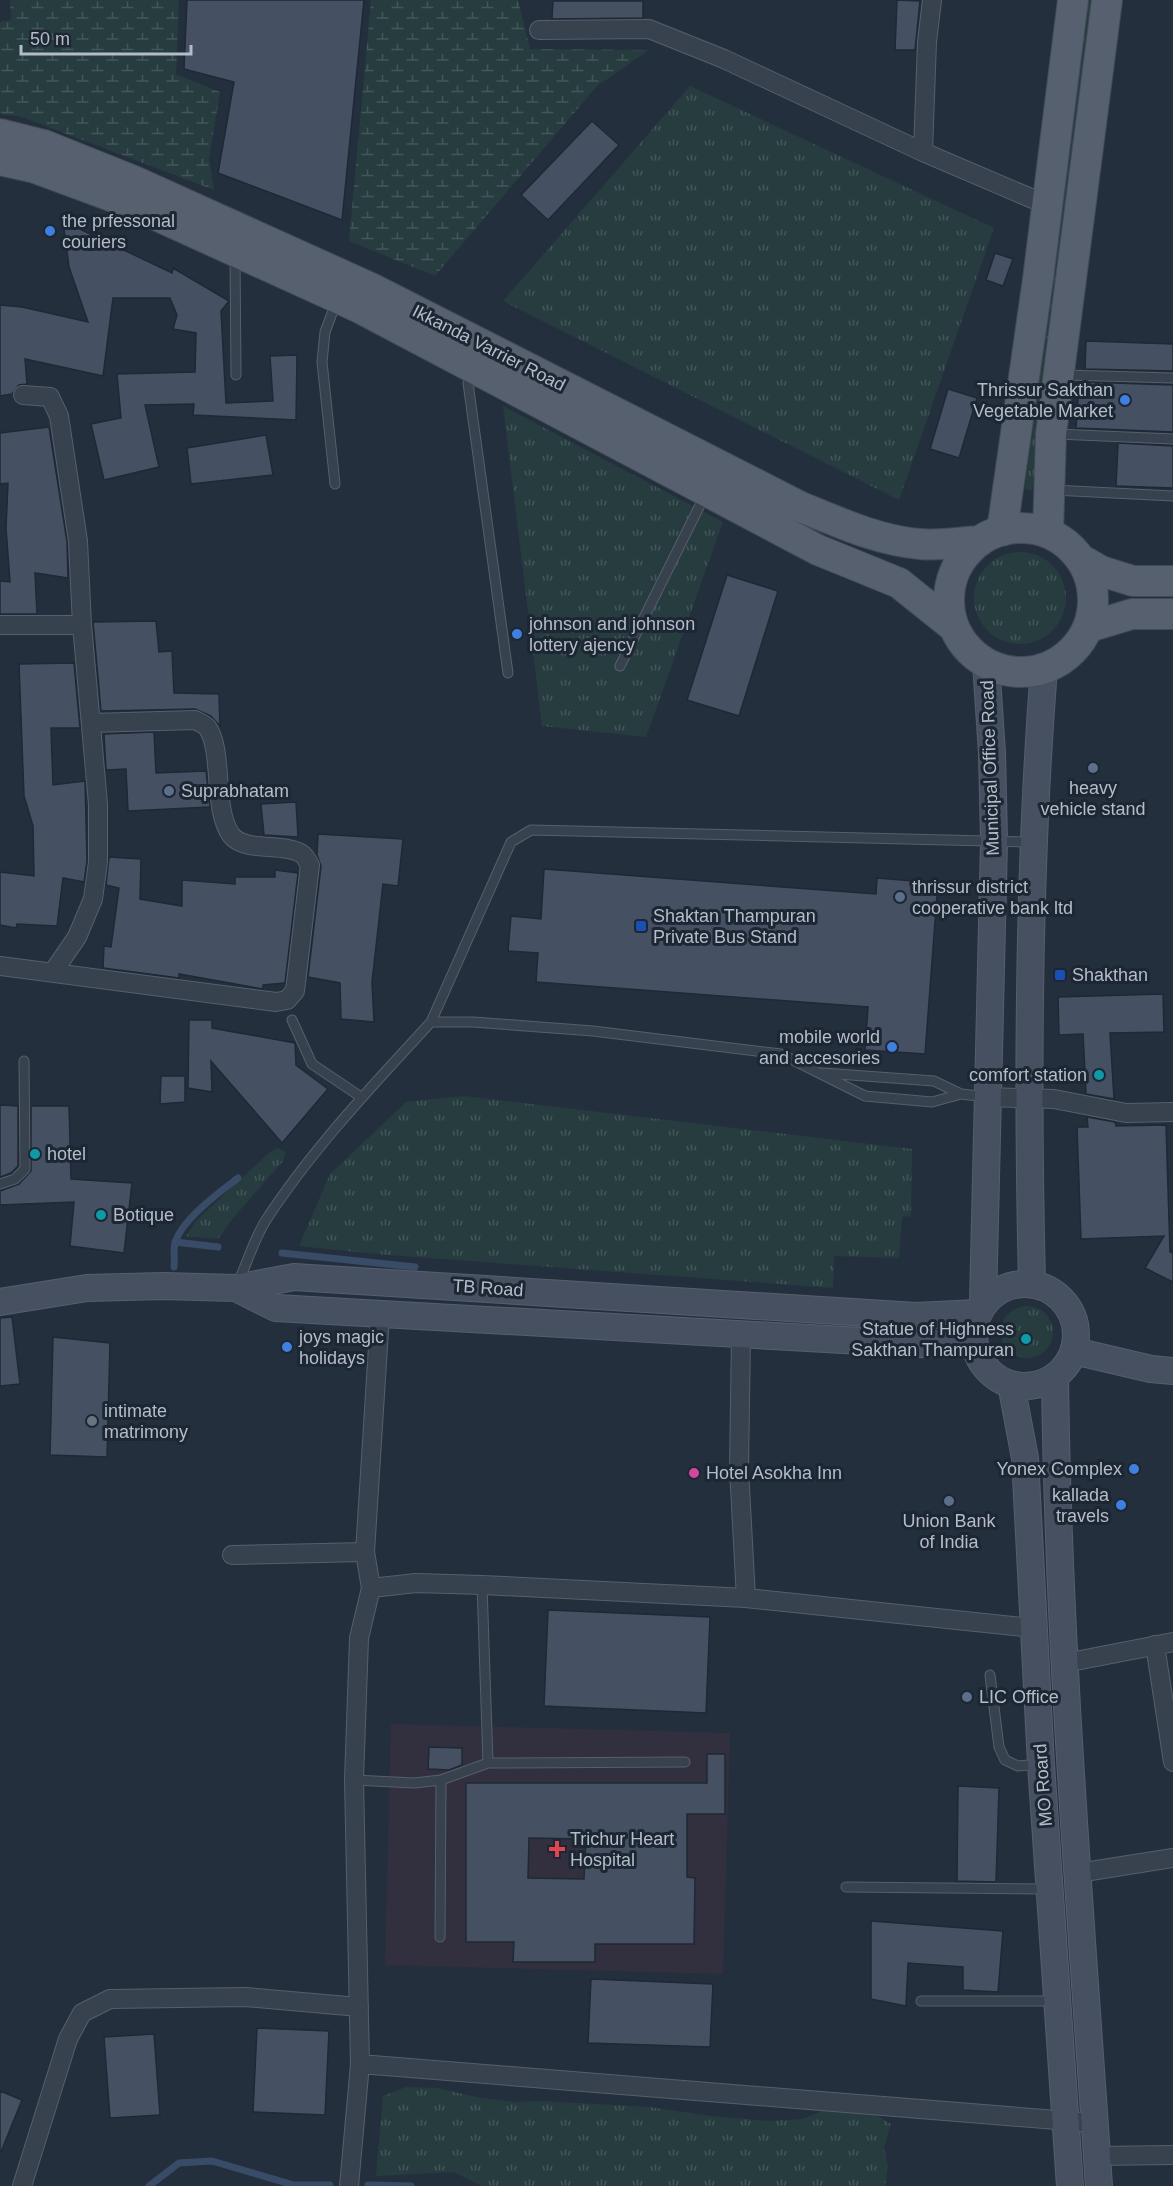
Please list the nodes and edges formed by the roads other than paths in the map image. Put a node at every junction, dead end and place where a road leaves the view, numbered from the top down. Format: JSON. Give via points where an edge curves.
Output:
{"nodes":[{"id":1,"x":932,"y":0,"type":"edge"},
{"id":2,"x":1073,"y":0,"type":"edge"},
{"id":3,"x":1107,"y":0,"type":"edge"},
{"id":4,"x":539,"y":30,"type":"dead end"},
{"id":5,"x":0,"y":134,"type":"edge"},
{"id":6,"x":923,"y":152,"type":"junction"},
{"id":7,"x":0,"y":160,"type":"edge"},
{"id":8,"x":1047,"y":205,"type":"junction"},
{"id":9,"x":234,"y":251,"type":"junction"},
{"id":10,"x":338,"y":298,"type":"junction"},
{"id":11,"x":1058,"y":374,"type":"junction"},
{"id":12,"x":236,"y":375,"type":"dead end"},
{"id":13,"x":1173,"y":378,"type":"edge"},
{"id":14,"x":468,"y":383,"type":"dead end"},
{"id":15,"x":23,"y":395,"type":"dead end"},
{"id":16,"x":1051,"y":434,"type":"junction"},
{"id":17,"x":1173,"y":439,"type":"edge"},
{"id":18,"x":334,"y":484,"type":"dead end"},
{"id":19,"x":1048,"y":489,"type":"junction"},
{"id":20,"x":707,"y":491,"type":"junction"},
{"id":21,"x":1173,"y":496,"type":"edge"},
{"id":22,"x":1048,"y":532,"type":"junction"},
{"id":23,"x":991,"y":536,"type":"junction"},
{"id":24,"x":1082,"y":560,"type":"junction"},
{"id":25,"x":1173,"y":581,"type":"edge"},
{"id":26,"x":1173,"y":614,"type":"edge"},
{"id":27,"x":0,"y":625,"type":"edge"},
{"id":28,"x":82,"y":625,"type":"junction"},
{"id":29,"x":954,"y":627,"type":"junction"},
{"id":30,"x":1089,"y":627,"type":"junction"},
{"id":31,"x":986,"y":663,"type":"junction"},
{"id":32,"x":620,"y":666,"type":"dead end"},
{"id":33,"x":1044,"y":668,"type":"junction"},
{"id":34,"x":508,"y":673,"type":"dead end"},
{"id":35,"x":91,"y":723,"type":"junction"},
{"id":36,"x":994,"y":841,"type":"junction"},
{"id":37,"x":1033,"y":842,"type":"junction"},
{"id":38,"x":0,"y":966,"type":"edge"},
{"id":39,"x":53,"y":972,"type":"junction"},
{"id":40,"x":292,"y":1020,"type":"dead end"},
{"id":41,"x":431,"y":1022,"type":"junction"},
{"id":42,"x":24,"y":1062,"type":"dead end"},
{"id":43,"x":818,"y":1072,"type":"junction"},
{"id":44,"x":961,"y":1094,"type":"junction"},
{"id":45,"x":361,"y":1097,"type":"junction"},
{"id":46,"x":987,"y":1097,"type":"junction"},
{"id":47,"x":1029,"y":1100,"type":"junction"},
{"id":48,"x":1173,"y":1112,"type":"edge"},
{"id":49,"x":0,"y":1184,"type":"edge"},
{"id":50,"x":1032,"y":1284,"type":"junction"},
{"id":51,"x":236,"y":1288,"type":"junction"},
{"id":52,"x":0,"y":1302,"type":"edge"},
{"id":53,"x":981,"y":1309,"type":"junction"},
{"id":54,"x":380,"y":1315,"type":"junction"},
{"id":55,"x":741,"y":1334,"type":"junction"},
{"id":56,"x":974,"y":1345,"type":"junction"},
{"id":57,"x":1074,"y":1351,"type":"junction"},
{"id":58,"x":1173,"y":1371,"type":"edge"},
{"id":59,"x":1055,"y":1376,"type":"junction"},
{"id":60,"x":1011,"y":1384,"type":"junction"},
{"id":61,"x":365,"y":1552,"type":"junction"},
{"id":62,"x":232,"y":1555,"type":"dead end"},
{"id":63,"x":482,"y":1585,"type":"junction"},
{"id":64,"x":371,"y":1588,"type":"junction"},
{"id":65,"x":746,"y":1598,"type":"junction"},
{"id":66,"x":1033,"y":1628,"type":"junction"},
{"id":67,"x":1164,"y":1644,"type":"edge"},
{"id":68,"x":1065,"y":1663,"type":"junction"},
{"id":69,"x":990,"y":1675,"type":"dead end"},
{"id":70,"x":488,"y":1762,"type":"junction"},
{"id":71,"x":685,"y":1762,"type":"dead end"},
{"id":72,"x":1173,"y":1762,"type":"edge"},
{"id":73,"x":1041,"y":1764,"type":"junction"},
{"id":74,"x":354,"y":1780,"type":"junction"},
{"id":75,"x":441,"y":1780,"type":"junction"},
{"id":76,"x":1173,"y":1858,"type":"edge"},
{"id":77,"x":1078,"y":1873,"type":"junction"},
{"id":78,"x":846,"y":1887,"type":"dead end"},
{"id":79,"x":1050,"y":1889,"type":"junction"},
{"id":80,"x":440,"y":1937,"type":"dead end"},
{"id":81,"x":921,"y":2001,"type":"dead end"},
{"id":82,"x":1057,"y":2001,"type":"junction"},
{"id":83,"x":359,"y":2007,"type":"junction"},
{"id":84,"x":360,"y":2064,"type":"junction"},
{"id":85,"x":1065,"y":2121,"type":"junction"},
{"id":86,"x":1094,"y":2123,"type":"junction"},
{"id":87,"x":1097,"y":2156,"type":"junction"},
{"id":88,"x":1173,"y":2156,"type":"edge"},
{"id":89,"x":22,"y":2186,"type":"edge"},
{"id":90,"x":349,"y":2186,"type":"edge"},
{"id":91,"x":1070,"y":2186,"type":"edge"},
{"id":92,"x":1099,"y":2186,"type":"edge"}],
"edges":[{"from":1,"to":6,"type":"street"},
{"from":2,"to":8,"type":"main road"},
{"from":3,"to":11,"type":"main road"},
{"from":4,"to":6,"type":"street","via":[[649,29],[724,59]]},
{"from":5,"to":23,"type":"main road","name":"Ikkanda Varrier Road","via":[[44,145],[124,177],[373,289],[801,507],[886,538],[920,544]]},
{"from":6,"to":8,"type":"street"},
{"from":7,"to":9,"type":"main road","name":"Ikkanda Varrier Road","via":[[35,168],[127,202]]},
{"from":8,"to":23,"type":"main road"},
{"from":9,"to":10,"type":"main road","name":"Ikkanda Varrier Road"},
{"from":9,"to":12,"type":"lane"},
{"from":10,"to":18,"type":"lane","via":[[325,332],[322,362]]},
{"from":10,"to":20,"type":"main road","name":"Ikkanda Varrier Road"},
{"from":11,"to":13,"type":"lane"},
{"from":11,"to":16,"type":"main road"},
{"from":14,"to":34,"type":"lane"},
{"from":15,"to":28,"type":"street","via":[[50,397],[59,416],[78,541]]},
{"from":16,"to":17,"type":"lane"},
{"from":16,"to":19,"type":"main road"},
{"from":19,"to":21,"type":"lane"},
{"from":19,"to":22,"type":"main road"},
{"from":20,"to":29,"type":"main road","name":"Ikkanda Varrier Road","via":[[818,550],[899,583]]},
{"from":20,"to":32,"type":"lane"},
{"from":22,"to":23,"type":"main road","via":[[1017,528]]},
{"from":22,"to":24,"type":"main road"},
{"from":23,"to":29,"type":"main road","via":[[962,558],[952,579],[949,603]]},
{"from":24,"to":25,"type":"main road","via":[[1132,581]]},
{"from":24,"to":30,"type":"main road","via":[[1092,581],[1094,605]]},
{"from":26,"to":30,"type":"main road","via":[[1132,614]]},
{"from":27,"to":28,"type":"street"},
{"from":28,"to":35,"type":"street"},
{"from":29,"to":31,"type":"main road","via":[[967,648]]},
{"from":30,"to":33,"type":"main road","via":[[1065,658]]},
{"from":31,"to":33,"type":"main road","via":[[1008,671]]},
{"from":31,"to":36,"type":"main road","name":"Municipal Office Road"},
{"from":33,"to":37,"type":"main road"},
{"from":35,"to":39,"type":"street","via":[[98,804],[98,862],[93,899],[77,937]]},
{"from":35,"to":39,"type":"street","via":[[195,720],[206,726],[212,738],[225,821],[232,837],[245,844],[302,854],[310,865],[295,991],[287,1000],[276,1002]]},
{"from":36,"to":37,"type":"lane"},
{"from":36,"to":41,"type":"lane","via":[[531,830],[511,842]]},
{"from":36,"to":46,"type":"main road","name":"Municipal Office Road"},
{"from":37,"to":47,"type":"main road"},
{"from":38,"to":39,"type":"street"},
{"from":40,"to":45,"type":"lane","via":[[312,1064]]},
{"from":41,"to":43,"type":"lane","via":[[593,1031],[781,1054]]},
{"from":41,"to":45,"type":"lane"},
{"from":42,"to":49,"type":"lane","via":[[25,1168],[15,1179]]},
{"from":43,"to":44,"type":"lane","via":[[934,1081]]},
{"from":43,"to":44,"type":"lane","via":[[865,1096],[932,1102]]},
{"from":44,"to":46,"type":"lane"},
{"from":45,"to":51,"type":"lane","via":[[265,1222]]},
{"from":46,"to":47,"type":"street"},
{"from":46,"to":53,"type":"main road","name":"Municipal Office Road","via":[[987,1221]]},
{"from":47,"to":48,"type":"street","via":[[1054,1099],[1125,1113]]},
{"from":47,"to":50,"type":"main road"},
{"from":50,"to":53,"type":"main road","via":[[1005,1287]]},
{"from":50,"to":57,"type":"main road","via":[[1053,1292],[1066,1303],[1077,1334]]},
{"from":51,"to":52,"type":"main road","name":"TB Road","via":[[87,1288]]},
{"from":51,"to":53,"type":"main road","name":"TB Road","via":[[294,1277],[905,1315]]},
{"from":51,"to":54,"type":"main road","via":[[276,1308]]},
{"from":53,"to":56,"type":"main road","via":[[974,1329]]},
{"from":54,"to":55,"type":"main road"},
{"from":54,"to":61,"type":"street"},
{"from":55,"to":56,"type":"main road"},
{"from":55,"to":65,"type":"street","via":[[739,1469]]},
{"from":56,"to":60,"type":"main road","via":[[987,1370]]},
{"from":57,"to":58,"type":"main road"},
{"from":57,"to":59,"type":"main road"},
{"from":59,"to":60,"type":"main road","via":[[1025,1386]]},
{"from":59,"to":68,"type":"main road"},
{"from":60,"to":66,"type":"main road","name":"MO Roard","via":[[1025,1458]]},
{"from":61,"to":62,"type":"street"},
{"from":61,"to":64,"type":"street"},
{"from":63,"to":64,"type":"street","via":[[416,1583]]},
{"from":63,"to":65,"type":"street"},
{"from":63,"to":70,"type":"lane"},
{"from":64,"to":74,"type":"street","via":[[359,1638]]},
{"from":65,"to":66,"type":"street"},
{"from":66,"to":73,"type":"main road","name":"MO Roard"},
{"from":67,"to":68,"type":"street"},
{"from":67,"to":72,"type":"street"},
{"from":68,"to":77,"type":"main road"},
{"from":69,"to":73,"type":"lane","via":[[999,1747],[1005,1760],[1018,1766]]},
{"from":70,"to":71,"type":"lane"},
{"from":70,"to":75,"type":"lane"},
{"from":73,"to":79,"type":"main road","name":"MO Roard"},
{"from":74,"to":75,"type":"lane"},
{"from":74,"to":83,"type":"street"},
{"from":75,"to":80,"type":"lane"},
{"from":76,"to":77,"type":"street"},
{"from":77,"to":86,"type":"main road"},
{"from":78,"to":79,"type":"lane"},
{"from":79,"to":82,"type":"main road","name":"MO Roard"},
{"from":81,"to":82,"type":"lane"},
{"from":82,"to":85,"type":"main road","name":"MO Roard"},
{"from":83,"to":84,"type":"street"},
{"from":83,"to":89,"type":"street","via":[[246,1997],[110,1999],[82,2013],[68,2039]]},
{"from":84,"to":85,"type":"street"},
{"from":84,"to":90,"type":"street"},
{"from":85,"to":86,"type":"street"},
{"from":85,"to":91,"type":"main road","name":"MO Roard"},
{"from":86,"to":87,"type":"main road"},
{"from":87,"to":88,"type":"street"},
{"from":87,"to":92,"type":"main road"}]}
